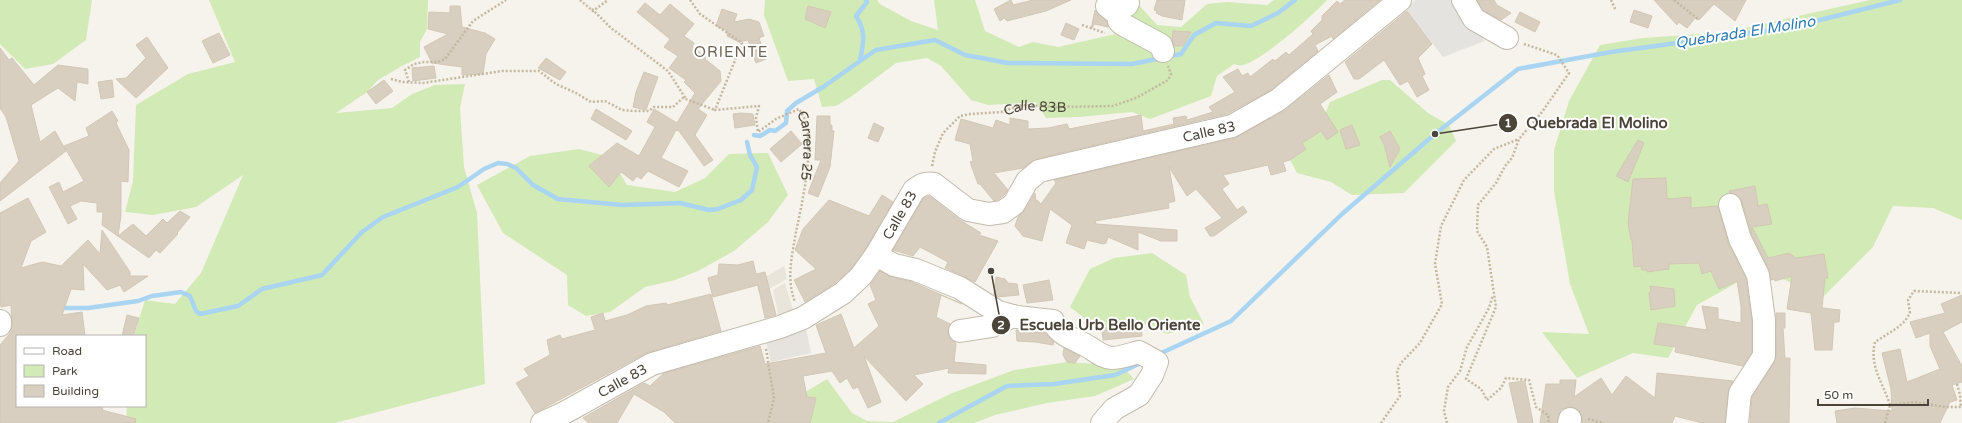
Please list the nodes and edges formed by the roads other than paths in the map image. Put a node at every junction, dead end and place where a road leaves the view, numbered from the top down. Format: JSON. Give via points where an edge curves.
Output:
{"nodes":[{"id":1,"x":1126,"y":0,"type":"edge"},
{"id":2,"x":1400,"y":0,"type":"edge"},
{"id":3,"x":1463,"y":0,"type":"edge"},
{"id":4,"x":1507,"y":38,"type":"road end"},
{"id":5,"x":1166,"y":59,"type":"road end"},
{"id":6,"x":1730,"y":205,"type":"dead end"},
{"id":7,"x":876,"y":255,"type":"junction"},
{"id":8,"x":1013,"y":316,"type":"junction"},
{"id":9,"x":0,"y":321,"type":"edge"},
{"id":10,"x":0,"y":325,"type":"edge"},
{"id":11,"x":960,"y":331,"type":"dead end"},
{"id":12,"x":571,"y":418,"type":"edge"},
{"id":13,"x":542,"y":423,"type":"edge"},
{"id":14,"x":1102,"y":423,"type":"edge"},
{"id":15,"x":1737,"y":423,"type":"edge"}],
"edges":[{"from":1,"to":5,"type":"street","via":[[1126,5],[1108,6],[1120,16],[1119,21],[1122,24],[1161,45]]},
{"from":2,"to":7,"type":"street","name":"Calle 83","via":[[1278,100],[1232,126],[1039,171],[1027,181],[1014,204],[1003,212],[989,214],[968,210],[934,184],[927,183],[914,190]]},
{"from":3,"to":4,"type":"street","via":[[1474,19]]},
{"from":6,"to":15,"type":"street","via":[[1740,239],[1758,274],[1764,320],[1764,356],[1740,393]]},
{"from":7,"to":8,"type":"street","via":[[894,265],[916,270],[960,288],[998,312]]},
{"from":7,"to":12,"type":"street","name":"Calle 83","via":[[861,276],[843,293],[803,318],[762,333],[652,364]]},
{"from":8,"to":11,"type":"street","via":[[992,326]]},
{"from":8,"to":14,"type":"street","via":[[1053,321],[1065,334],[1101,355],[1113,358],[1140,352],[1157,362],[1139,395],[1114,409]]},
{"from":9,"to":10,"type":"street"},
{"from":12,"to":13,"type":"street"}]}
